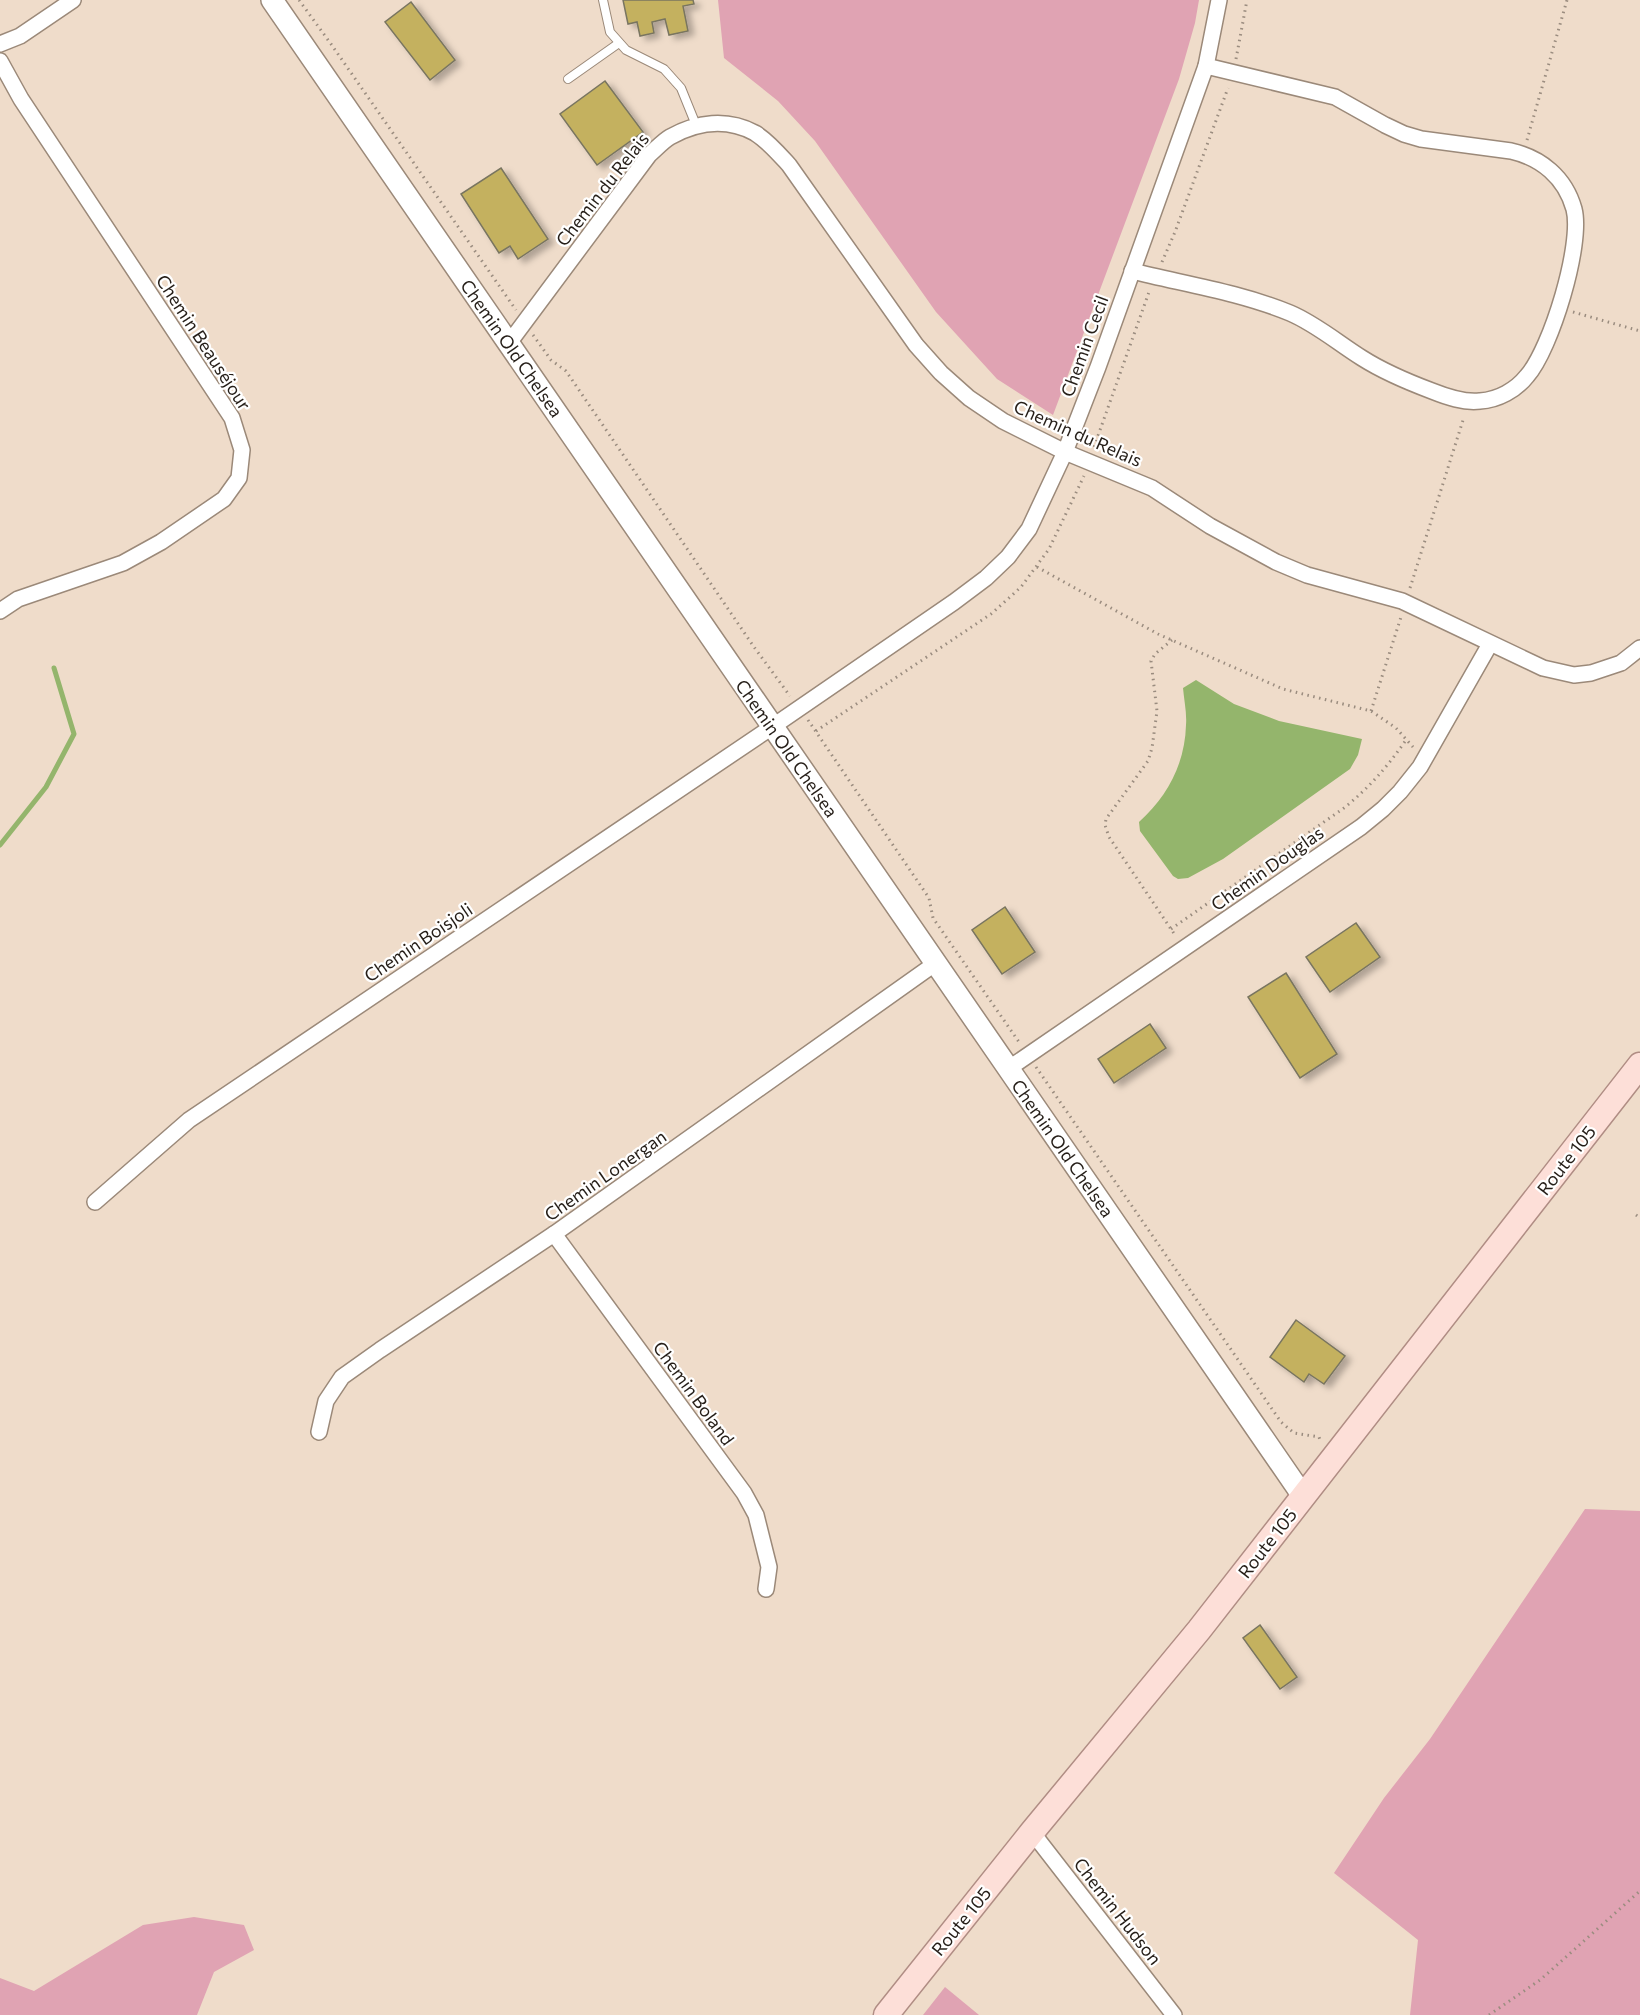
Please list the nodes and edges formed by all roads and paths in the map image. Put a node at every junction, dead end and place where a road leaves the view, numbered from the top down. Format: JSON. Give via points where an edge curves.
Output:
{"nodes":[{"id":1,"x":73,"y":0,"type":"edge"},
{"id":2,"x":272,"y":0,"type":"edge"},
{"id":3,"x":299,"y":0,"type":"edge"},
{"id":4,"x":603,"y":0,"type":"edge"},
{"id":5,"x":1220,"y":0,"type":"edge"},
{"id":6,"x":1567,"y":0,"type":"edge"},
{"id":7,"x":620,"y":43,"type":"junction"},
{"id":8,"x":0,"y":44,"type":"edge"},
{"id":9,"x":0,"y":61,"type":"edge"},
{"id":10,"x":1206,"y":66,"type":"junction"},
{"id":11,"x":568,"y":79,"type":"dead end"},
{"id":12,"x":696,"y":125,"type":"junction"},
{"id":13,"x":1523,"y":154,"type":"junction"},
{"id":14,"x":1132,"y":271,"type":"junction"},
{"id":15,"x":1558,"y":308,"type":"junction"},
{"id":16,"x":524,"y":322,"type":"junction"},
{"id":17,"x":1640,"y":331,"type":"edge"},
{"id":18,"x":509,"y":343,"type":"junction"},
{"id":19,"x":1469,"y":401,"type":"junction"},
{"id":20,"x":1065,"y":452,"type":"junction"},
{"id":21,"x":1037,"y":567,"type":"dead end"},
{"id":22,"x":1405,"y":603,"type":"junction"},
{"id":23,"x":0,"y":611,"type":"edge"},
{"id":24,"x":1172,"y":640,"type":"junction"},
{"id":25,"x":1490,"y":644,"type":"junction"},
{"id":26,"x":1640,"y":648,"type":"edge"},
{"id":27,"x":799,"y":708,"type":"junction"},
{"id":28,"x":1371,"y":711,"type":"junction"},
{"id":29,"x":772,"y":727,"type":"junction"},
{"id":30,"x":1406,"y":740,"type":"junction"},
{"id":31,"x":1424,"y":759,"type":"junction"},
{"id":32,"x":1171,"y":929,"type":"junction"},
{"id":33,"x":1184,"y":949,"type":"junction"},
{"id":34,"x":936,"y":963,"type":"junction"},
{"id":35,"x":1028,"y":1056,"type":"junction"},
{"id":36,"x":1640,"y":1065,"type":"edge"},
{"id":37,"x":1008,"y":1069,"type":"junction"},
{"id":38,"x":95,"y":1202,"type":"dead end"},
{"id":39,"x":554,"y":1234,"type":"junction"},
{"id":40,"x":319,"y":1432,"type":"dead end"},
{"id":41,"x":1321,"y":1441,"type":"dead end"},
{"id":42,"x":1303,"y":1496,"type":"junction"},
{"id":43,"x":766,"y":1589,"type":"dead end"},
{"id":44,"x":1032,"y":1832,"type":"junction"},
{"id":45,"x":1640,"y":1891,"type":"edge"},
{"id":46,"x":886,"y":2015,"type":"edge"},
{"id":47,"x":1174,"y":2015,"type":"edge"},
{"id":48,"x":1489,"y":2015,"type":"edge"}],
"edges":[{"from":1,"to":8,"type":"street","via":[[20,36]]},
{"from":2,"to":18,"type":"street","name":"Chemin Old Chelsea"},
{"from":3,"to":16,"type":"path"},
{"from":4,"to":7,"type":"lane","via":[[610,32]]},
{"from":5,"to":10,"type":"street","name":"Chemin Cecil"},
{"from":6,"to":13,"type":"path"},
{"from":7,"to":11,"type":"lane"},
{"from":7,"to":12,"type":"lane","via":[[664,69],[681,88]]},
{"from":9,"to":23,"type":"street","name":"Chemin Beauséjour","via":[[21,99],[232,418],[242,450],[239,478],[224,499],[161,542],[123,562],[18,599]]},
{"from":10,"to":13,"type":"street","via":[[1335,97],[1385,125],[1421,139]]},
{"from":10,"to":14,"type":"street","name":"Chemin Cecil"},
{"from":12,"to":16,"type":"street","name":"Chemin du Relais","via":[[669,138],[649,155]]},
{"from":12,"to":20,"type":"street","name":"Chemin du Relais","via":[[735,125],[773,148],[805,186],[916,345],[941,373],[1003,422]]},
{"from":13,"to":15,"type":"street","via":[[1554,173],[1574,209],[1574,247]]},
{"from":14,"to":19,"type":"street","via":[[1291,313],[1394,376],[1441,395]]},
{"from":14,"to":20,"type":"street","name":"Chemin Cecil"},
{"from":15,"to":17,"type":"path"},
{"from":15,"to":19,"type":"street","via":[[1542,351],[1527,377],[1500,396]]},
{"from":16,"to":18,"type":"street","name":"Chemin du Relais"},
{"from":16,"to":27,"type":"path","via":[[551,360],[566,371]]},
{"from":18,"to":29,"type":"street","name":"Chemin Old Chelsea"},
{"from":19,"to":22,"type":"path"},
{"from":20,"to":22,"type":"street","name":"Chemin du Relais","via":[[1152,488],[1276,562]]},
{"from":20,"to":27,"type":"street","name":"Chemin Cecil","via":[[1029,529],[1008,557],[954,602]]},
{"from":21,"to":24,"type":"path"},
{"from":22,"to":25,"type":"street","name":"Chemin du Relais"},
{"from":22,"to":28,"type":"path"},
{"from":24,"to":28,"type":"path","via":[[1283,689]]},
{"from":24,"to":32,"type":"path","via":[[1151,661],[1157,711],[1148,761],[1109,813],[1106,825],[1109,837]]},
{"from":25,"to":26,"type":"street","name":"Chemin du Relais","via":[[1544,668],[1574,675],[1606,670]]},
{"from":25,"to":31,"type":"street","name":"Chemin Douglas"},
{"from":27,"to":29,"type":"street","name":"Chemin Cecil"},
{"from":27,"to":35,"type":"path","via":[[929,898],[933,918]]},
{"from":28,"to":30,"type":"path"},
{"from":29,"to":34,"type":"street","name":"Chemin Old Chelsea"},
{"from":29,"to":38,"type":"street","name":"Chemin Boisjoli","via":[[189,1120]]},
{"from":30,"to":31,"type":"path"},
{"from":30,"to":32,"type":"path","via":[[1364,792]]},
{"from":31,"to":33,"type":"street","name":"Chemin Douglas","via":[[1383,809]]},
{"from":32,"to":33,"type":"path"},
{"from":33,"to":35,"type":"street","name":"Chemin Douglas"},
{"from":34,"to":37,"type":"street","name":"Chemin Old Chelsea"},
{"from":34,"to":39,"type":"street","name":"Chemin Lonergan"},
{"from":35,"to":37,"type":"street","name":"Chemin Douglas"},
{"from":35,"to":41,"type":"path","via":[[1281,1422],[1294,1433]]},
{"from":36,"to":42,"type":"main road","name":"Route 105"},
{"from":37,"to":42,"type":"street","name":"Chemin Old Chelsea"},
{"from":39,"to":40,"type":"street","name":"Chemin Lonergan","via":[[342,1377],[326,1401]]},
{"from":39,"to":43,"type":"street","name":"Chemin Boland","via":[[744,1493],[756,1515],[769,1567]]},
{"from":42,"to":44,"type":"main road","name":"Route 105","via":[[1199,1630]]},
{"from":44,"to":46,"type":"main road","name":"Route 105"},
{"from":44,"to":47,"type":"street","name":"Chemin Hudson"},
{"from":45,"to":48,"type":"path","via":[[1540,1980]]}]}
